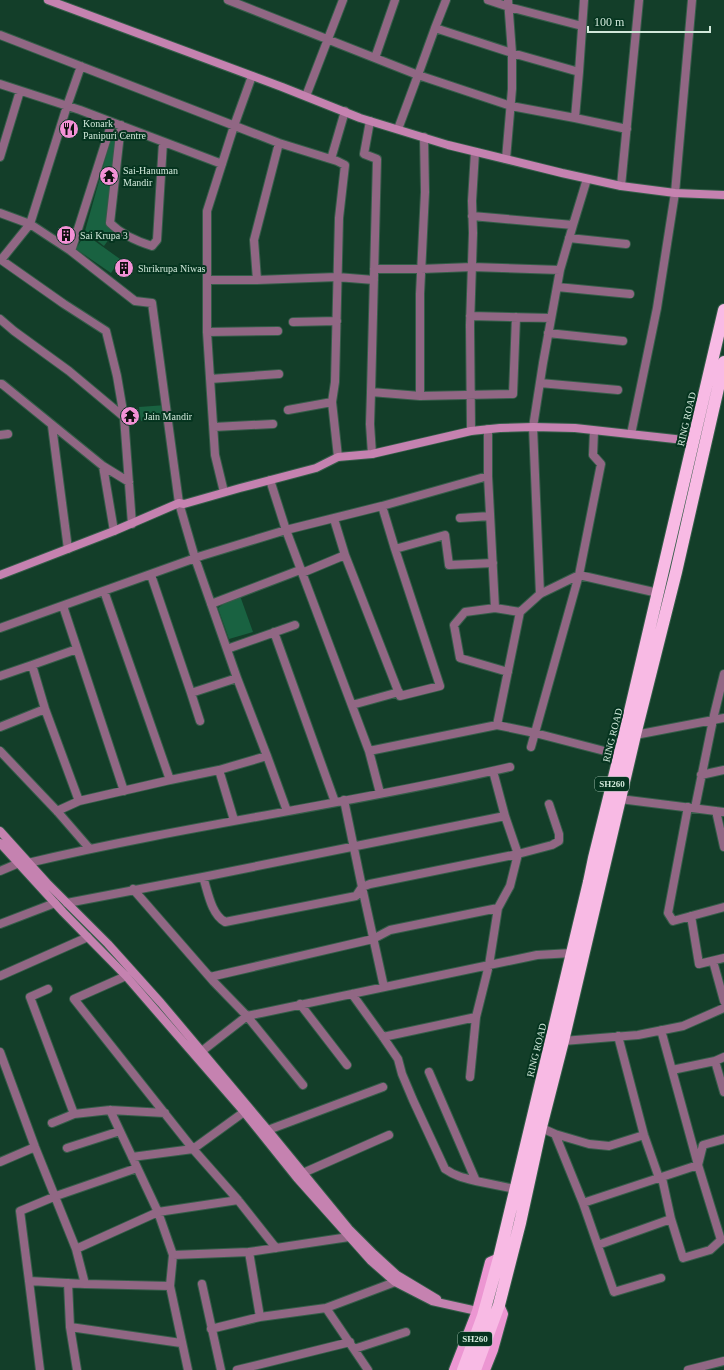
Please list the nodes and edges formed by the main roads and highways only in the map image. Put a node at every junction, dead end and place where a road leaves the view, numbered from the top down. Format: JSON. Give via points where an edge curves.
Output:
{"nodes":[{"id":1,"x":724,"y":310,"type":"edge"},
{"id":2,"x":724,"y":362,"type":"edge"},
{"id":3,"x":720,"y":398,"type":"edge"},
{"id":4,"x":629,"y":736,"type":"junction"},
{"id":5,"x":536,"y":1126,"type":"junction"},
{"id":6,"x":499,"y":1258,"type":"junction"},
{"id":7,"x":499,"y":1305,"type":"junction"},
{"id":8,"x":454,"y":1370,"type":"edge"},
{"id":9,"x":464,"y":1370,"type":"edge"},
{"id":10,"x":475,"y":1370,"type":"edge"},
{"id":11,"x":485,"y":1370,"type":"edge"}],
"edges":[{"from":1,"to":4,"type":"highway","name":"RING ROAD","number":"SH260","via":[[658,593]]},
{"from":2,"to":3,"type":"highway","name":"RING ROAD","number":"SH260"},
{"from":3,"to":4,"type":"highway","name":"RING ROAD","number":"SH260","via":[[676,572]]},
{"from":4,"to":5,"type":"highway","name":"RING ROAD","number":"SH260","via":[[620,799],[563,1041]]},
{"from":4,"to":5,"type":"highway","name":"RING ROAD","number":"SH260","via":[[620,755],[594,858]]},
{"from":5,"to":6,"type":"highway","name":"RING ROAD","number":"SH260","via":[[515,1189]]},
{"from":5,"to":7,"type":"highway","name":"RING ROAD","number":"SH260","via":[[520,1222]]},
{"from":6,"to":8,"type":"main road","via":[[490,1262],[476,1311]]},
{"from":6,"to":9,"type":"highway","number":"SH260","via":[[483,1316]]},
{"from":7,"to":10,"type":"highway","number":"SH260"},
{"from":7,"to":11,"type":"main road","via":[[503,1314]]}]}
